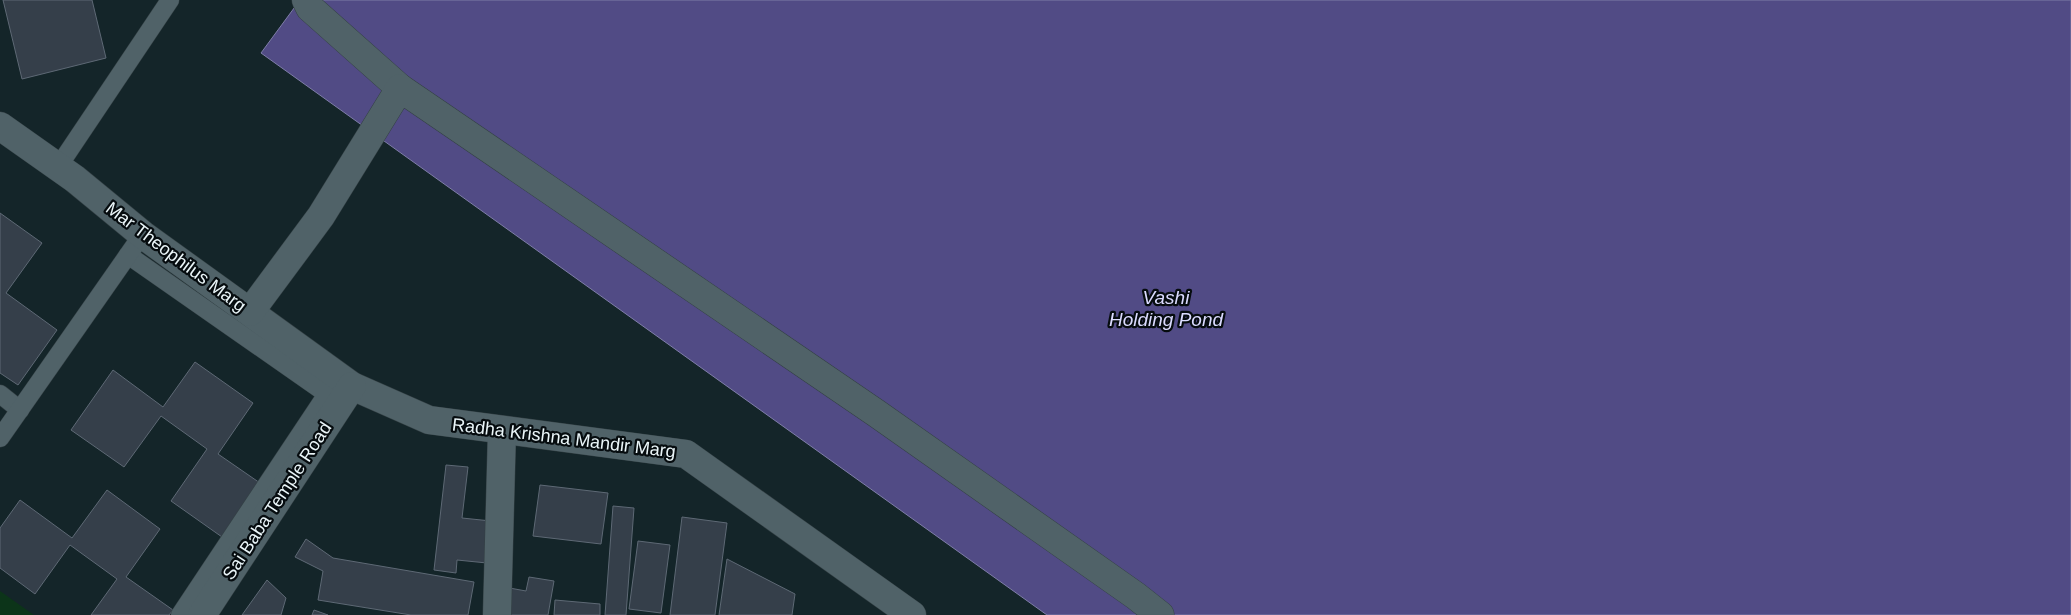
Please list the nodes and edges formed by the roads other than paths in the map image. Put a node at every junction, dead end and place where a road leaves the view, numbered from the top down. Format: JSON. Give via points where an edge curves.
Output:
{"nodes":[{"id":1,"x":170,"y":0,"type":"edge"},
{"id":2,"x":306,"y":0,"type":"edge"},
{"id":3,"x":400,"y":88,"type":"junction"},
{"id":4,"x":0,"y":126,"type":"edge"},
{"id":5,"x":58,"y":167,"type":"junction"},
{"id":6,"x":136,"y":245,"type":"junction"},
{"id":7,"x":250,"y":312,"type":"junction"},
{"id":8,"x":352,"y":386,"type":"junction"},
{"id":9,"x":0,"y":394,"type":"edge"},
{"id":10,"x":20,"y":410,"type":"junction"},
{"id":11,"x":502,"y":430,"type":"junction"},
{"id":12,"x":0,"y":438,"type":"edge"},
{"id":13,"x":180,"y":615,"type":"edge"},
{"id":14,"x":202,"y":615,"type":"edge"},
{"id":15,"x":497,"y":615,"type":"edge"},
{"id":16,"x":912,"y":615,"type":"edge"},
{"id":17,"x":1160,"y":615,"type":"edge"}],
"edges":[{"from":1,"to":5,"type":"lane"},
{"from":2,"to":3,"type":"street","via":[[310,8]]},
{"from":3,"to":7,"type":"street","via":[[321,216]]},
{"from":3,"to":17,"type":"street","via":[[876,413]]},
{"from":4,"to":5,"type":"street","name":"Mar Theophilus Marg"},
{"from":5,"to":6,"type":"street","name":"Mar Theophilus Marg"},
{"from":6,"to":7,"type":"street","name":"Mar Theophilus Marg"},
{"from":6,"to":10,"type":"lane"},
{"from":6,"to":13,"type":"lane","via":[[327,394]]},
{"from":7,"to":8,"type":"street","name":"Mar Theophilus Marg"},
{"from":8,"to":11,"type":"street","name":"Radha Krishna Mandir Marg","via":[[429,420]]},
{"from":8,"to":14,"type":"street","name":"Sai Baba Temple Road"},
{"from":9,"to":10,"type":"lane"},
{"from":10,"to":12,"type":"lane"},
{"from":11,"to":15,"type":"street"},
{"from":11,"to":16,"type":"street","name":"Radha Krishna Mandir Marg","via":[[686,454]]}]}
